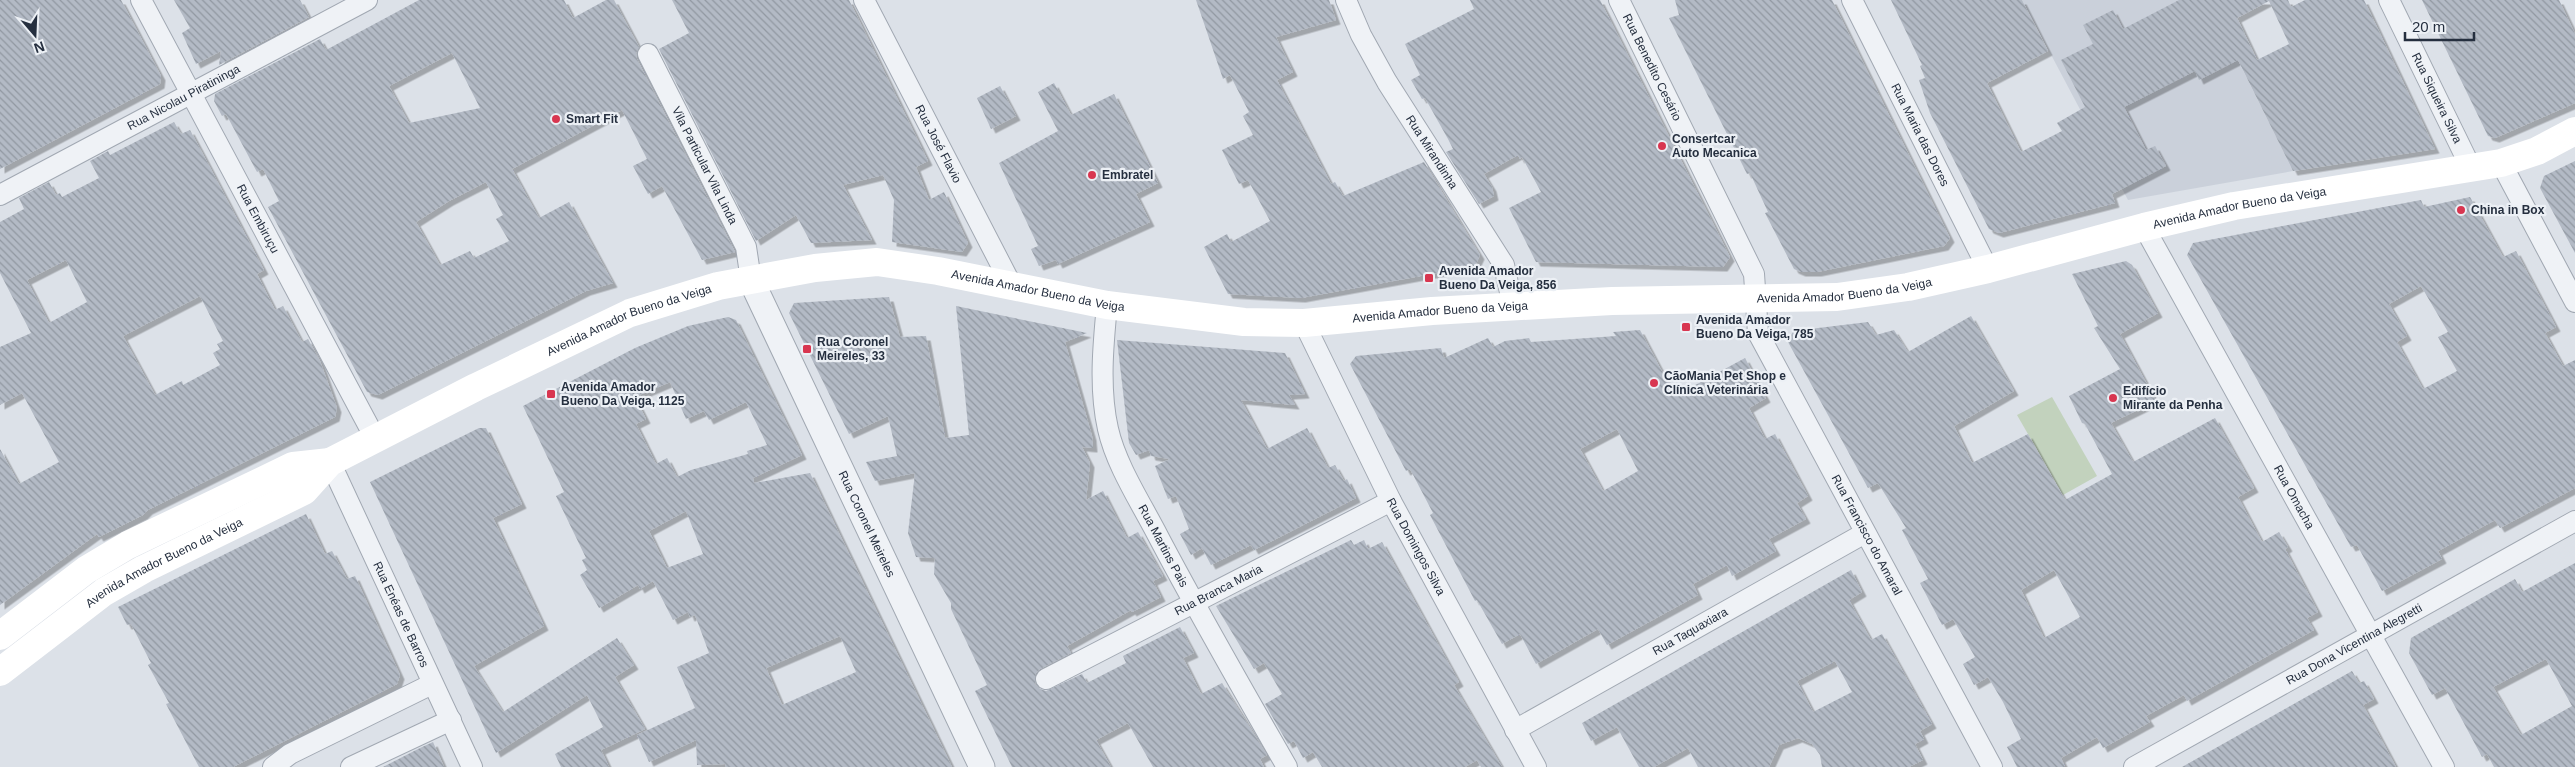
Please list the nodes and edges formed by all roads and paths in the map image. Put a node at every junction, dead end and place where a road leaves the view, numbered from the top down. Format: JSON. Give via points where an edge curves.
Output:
{"nodes":[{"id":1,"x":141,"y":0,"type":"edge"},
{"id":2,"x":367,"y":0,"type":"edge"},
{"id":3,"x":864,"y":0,"type":"edge"},
{"id":4,"x":1346,"y":0,"type":"edge"},
{"id":5,"x":1619,"y":0,"type":"edge"},
{"id":6,"x":1852,"y":0,"type":"edge"},
{"id":7,"x":2389,"y":0,"type":"edge"},
{"id":8,"x":648,"y":54,"type":"dead end"},
{"id":9,"x":192,"y":94,"type":"junction"},
{"id":10,"x":2575,"y":131,"type":"edge"},
{"id":11,"x":2501,"y":163,"type":"junction"},
{"id":12,"x":2471,"y":168,"type":"junction"},
{"id":13,"x":0,"y":195,"type":"edge"},
{"id":14,"x":2144,"y":227,"type":"junction"},
{"id":15,"x":1988,"y":269,"type":"junction"},
{"id":16,"x":751,"y":280,"type":"junction"},
{"id":17,"x":1013,"y":288,"type":"junction"},
{"id":18,"x":1755,"y":298,"type":"junction"},
{"id":19,"x":2575,"y":302,"type":"edge"},
{"id":20,"x":1107,"y":305,"type":"junction"},
{"id":21,"x":1513,"y":306,"type":"junction"},
{"id":22,"x":1304,"y":322,"type":"junction"},
{"id":23,"x":375,"y":438,"type":"junction"},
{"id":24,"x":330,"y":462,"type":"junction"},
{"id":25,"x":1391,"y":501,"type":"junction"},
{"id":26,"x":2575,"y":521,"type":"edge"},
{"id":27,"x":1864,"y":533,"type":"junction"},
{"id":28,"x":1194,"y":603,"type":"junction"},
{"id":29,"x":0,"y":636,"type":"edge"},
{"id":30,"x":2372,"y":636,"type":"junction"},
{"id":31,"x":1,"y":670,"type":"edge"},
{"id":32,"x":1046,"y":678,"type":"dead end"},
{"id":33,"x":432,"y":684,"type":"junction"},
{"id":34,"x":451,"y":720,"type":"junction"},
{"id":35,"x":1515,"y":730,"type":"junction"},
{"id":36,"x":1532,"y":766,"type":"edge"},
{"id":37,"x":273,"y":767,"type":"edge"},
{"id":38,"x":351,"y":767,"type":"edge"},
{"id":39,"x":472,"y":767,"type":"edge"},
{"id":40,"x":982,"y":767,"type":"edge"},
{"id":41,"x":1287,"y":767,"type":"edge"},
{"id":42,"x":1992,"y":767,"type":"edge"},
{"id":43,"x":2134,"y":767,"type":"edge"},
{"id":44,"x":2444,"y":767,"type":"edge"}],
"edges":[{"from":1,"to":9,"type":"street","name":"Rua Embiruçu"},
{"from":2,"to":9,"type":"street","name":"Rua Nicolau Piratininga"},
{"from":3,"to":17,"type":"street","name":"Rua José Flavio"},
{"from":4,"to":21,"type":"street","name":"Rua Mirandinha","via":[[1360,35],[1387,82],[1504,264]]},
{"from":5,"to":18,"type":"street","name":"Rua Benedito Cesário","via":[[1754,274]]},
{"from":6,"to":15,"type":"street","name":"Rua Maria das Dores"},
{"from":7,"to":12,"type":"street","name":"Rua Siqueira Silva"},
{"from":8,"to":16,"type":"street","name":"Vila Particular Vila Linda","via":[[746,247]]},
{"from":9,"to":13,"type":"street","name":"Rua Nicolau Piratininga"},
{"from":9,"to":23,"type":"street","name":"Rua Embiruçu"},
{"from":10,"to":11,"type":"main road","name":"Avenida Amador Bueno da Veiga","via":[[2537,151]]},
{"from":11,"to":12,"type":"main road","name":"Avenida Amador Bueno da Veiga"},
{"from":11,"to":19,"type":"street"},
{"from":12,"to":14,"type":"main road","name":"Avenida Amador Bueno da Veiga","via":[[2234,206]]},
{"from":14,"to":15,"type":"main road","name":"Avenida Amador Bueno da Veiga"},
{"from":14,"to":30,"type":"street","name":"Rua Omacha"},
{"from":15,"to":18,"type":"main road","name":"Avenida Amador Bueno da Veiga","via":[[1908,287],[1837,297]]},
{"from":16,"to":17,"type":"main road","name":"Avenida Amador Bueno da Veiga","via":[[816,268],[877,262],[938,271]]},
{"from":16,"to":23,"type":"main road","name":"Avenida Amador Bueno da Veiga","via":[[718,286],[630,313]]},
{"from":16,"to":40,"type":"street","name":"Rua Coronel Meireles"},
{"from":17,"to":20,"type":"main road","name":"Avenida Amador Bueno da Veiga"},
{"from":18,"to":21,"type":"main road","name":"Avenida Amador Bueno da Veiga"},
{"from":18,"to":27,"type":"street","name":"Rua Francisco do Amaral","via":[[1758,332]]},
{"from":20,"to":22,"type":"main road","name":"Avenida Amador Bueno da Veiga","via":[[1244,322]]},
{"from":20,"to":28,"type":"street","name":"Rua Martins Pais","via":[[1103,400],[1108,431],[1127,478]]},
{"from":21,"to":22,"type":"main road","name":"Avenida Amador Bueno da Veiga"},
{"from":22,"to":25,"type":"street","name":"Rua Domingos Silva"},
{"from":23,"to":24,"type":"main road","name":"Avenida Amador Bueno da Veiga"},
{"from":24,"to":29,"type":"main road","name":"Avenida Amador Bueno da Veiga","via":[[293,466],[128,546],[86,570]]},
{"from":24,"to":31,"type":"main road","name":"Avenida Amador Bueno da Veiga","via":[[304,490],[104,592]]},
{"from":24,"to":33,"type":"street","name":"Rua Enéas de Barros"},
{"from":25,"to":28,"type":"street","name":"Rua Branca Maria"},
{"from":25,"to":35,"type":"street","name":"Rua Domingos Silva"},
{"from":26,"to":30,"type":"street","name":"Rua Dona Vicentina Alegretti"},
{"from":27,"to":35,"type":"street","name":"Rua Taquaxiara"},
{"from":27,"to":42,"type":"street","name":"Rua Francisco do Amaral"},
{"from":28,"to":32,"type":"street","name":"Rua Branca Maria"},
{"from":28,"to":41,"type":"street","name":"Rua Martins Pais"},
{"from":30,"to":43,"type":"street","name":"Rua Dona Vicentina Alegretti"},
{"from":30,"to":44,"type":"street","name":"Rua Omacha"},
{"from":33,"to":34,"type":"street","name":"Rua Enéas de Barros"},
{"from":33,"to":37,"type":"street","via":[[290,754]]},
{"from":34,"to":38,"type":"street"},
{"from":34,"to":39,"type":"street","name":"Rua Enéas de Barros"},
{"from":35,"to":36,"type":"street","name":"Rua Domingos Silva"}]}
